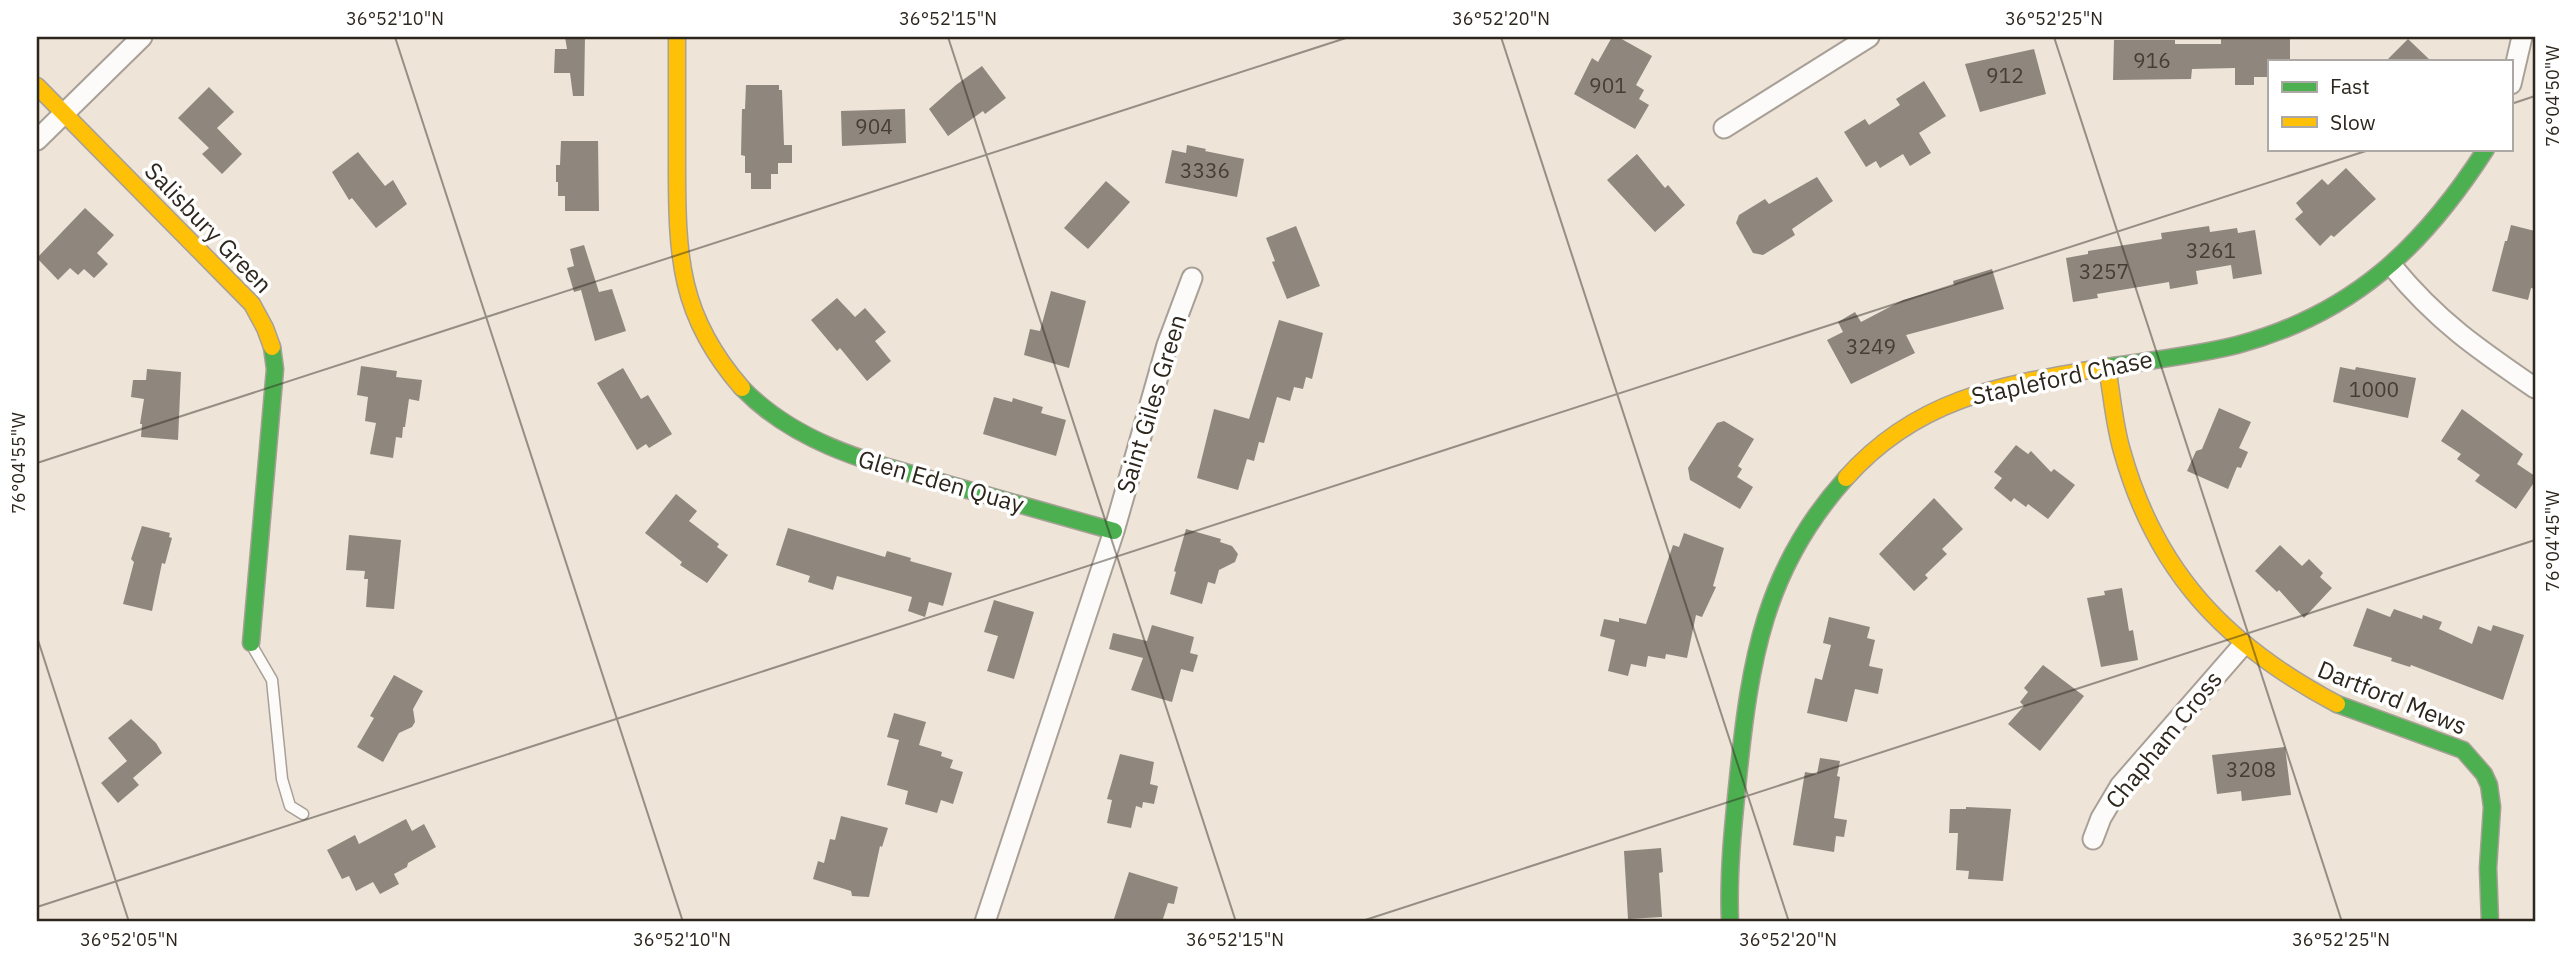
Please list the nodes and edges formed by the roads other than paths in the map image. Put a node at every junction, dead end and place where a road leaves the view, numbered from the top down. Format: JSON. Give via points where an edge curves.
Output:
{"nodes":[{"id":1,"x":142,"y":37,"type":"edge"},
{"id":2,"x":677,"y":37,"type":"edge"},
{"id":3,"x":1869,"y":37,"type":"edge"},
{"id":4,"x":2522,"y":37,"type":"edge"},
{"id":5,"x":2512,"y":80,"type":"edge"},
{"id":6,"x":37,"y":86,"type":"edge"},
{"id":7,"x":64,"y":114,"type":"junction"},
{"id":8,"x":1724,"y":128,"type":"dead end"},
{"id":9,"x":37,"y":140,"type":"edge"},
{"id":10,"x":2485,"y":150,"type":"edge"},
{"id":11,"x":2392,"y":266,"type":"junction"},
{"id":12,"x":1192,"y":278,"type":"dead end"},
{"id":13,"x":2107,"y":367,"type":"junction"},
{"id":14,"x":2535,"y":388,"type":"edge"},
{"id":15,"x":1114,"y":531,"type":"junction"},
{"id":16,"x":251,"y":643,"type":"joint"},
{"id":17,"x":2243,"y":645,"type":"junction"},
{"id":18,"x":303,"y":814,"type":"dead end"},
{"id":19,"x":2093,"y":839,"type":"dead end"},
{"id":20,"x":985,"y":922,"type":"edge"},
{"id":21,"x":1730,"y":922,"type":"edge"},
{"id":22,"x":2490,"y":922,"type":"edge"}],
"edges":[{"from":1,"to":7,"type":"street"},
{"from":2,"to":15,"type":"street","name":"Glen Eden Quay","via":[[677,242],[694,313],[731,376],[757,403],[820,445]]},
{"from":3,"to":8,"type":"street"},
{"from":4,"to":5,"type":"street"},
{"from":6,"to":7,"type":"street","name":"Salisbury Green"},
{"from":7,"to":9,"type":"street"},
{"from":7,"to":16,"type":"street","name":"Salisbury Green","via":[[253,304],[267,328],[275,369]]},
{"from":10,"to":11,"type":"street","name":"Stapleford Chase","via":[[2442,215]]},
{"from":11,"to":13,"type":"street","name":"Stapleford Chase","via":[[2344,300],[2272,335]]},
{"from":11,"to":14,"type":"street","via":[[2448,326]]},
{"from":12,"to":15,"type":"street","name":"Saint Giles Green","via":[[1167,345]]},
{"from":13,"to":17,"type":"street","name":"Dartford Mews","via":[[2122,450],[2156,539],[2199,603]]},
{"from":13,"to":21,"type":"street","name":"Stapleford Chase","via":[[2003,385],[1927,415],[1866,458],[1809,521],[1768,604],[1755,653],[1731,849]]},
{"from":15,"to":20,"type":"street"},
{"from":16,"to":18,"type":"lane","via":[[272,680],[282,779],[290,806]]},
{"from":17,"to":19,"type":"street","name":"Chapham Cross","via":[[2120,786]]},
{"from":17,"to":22,"type":"street","name":"Dartford Mews","via":[[2290,679],[2337,704],[2463,750],[2477,763],[2493,798]]}]}
